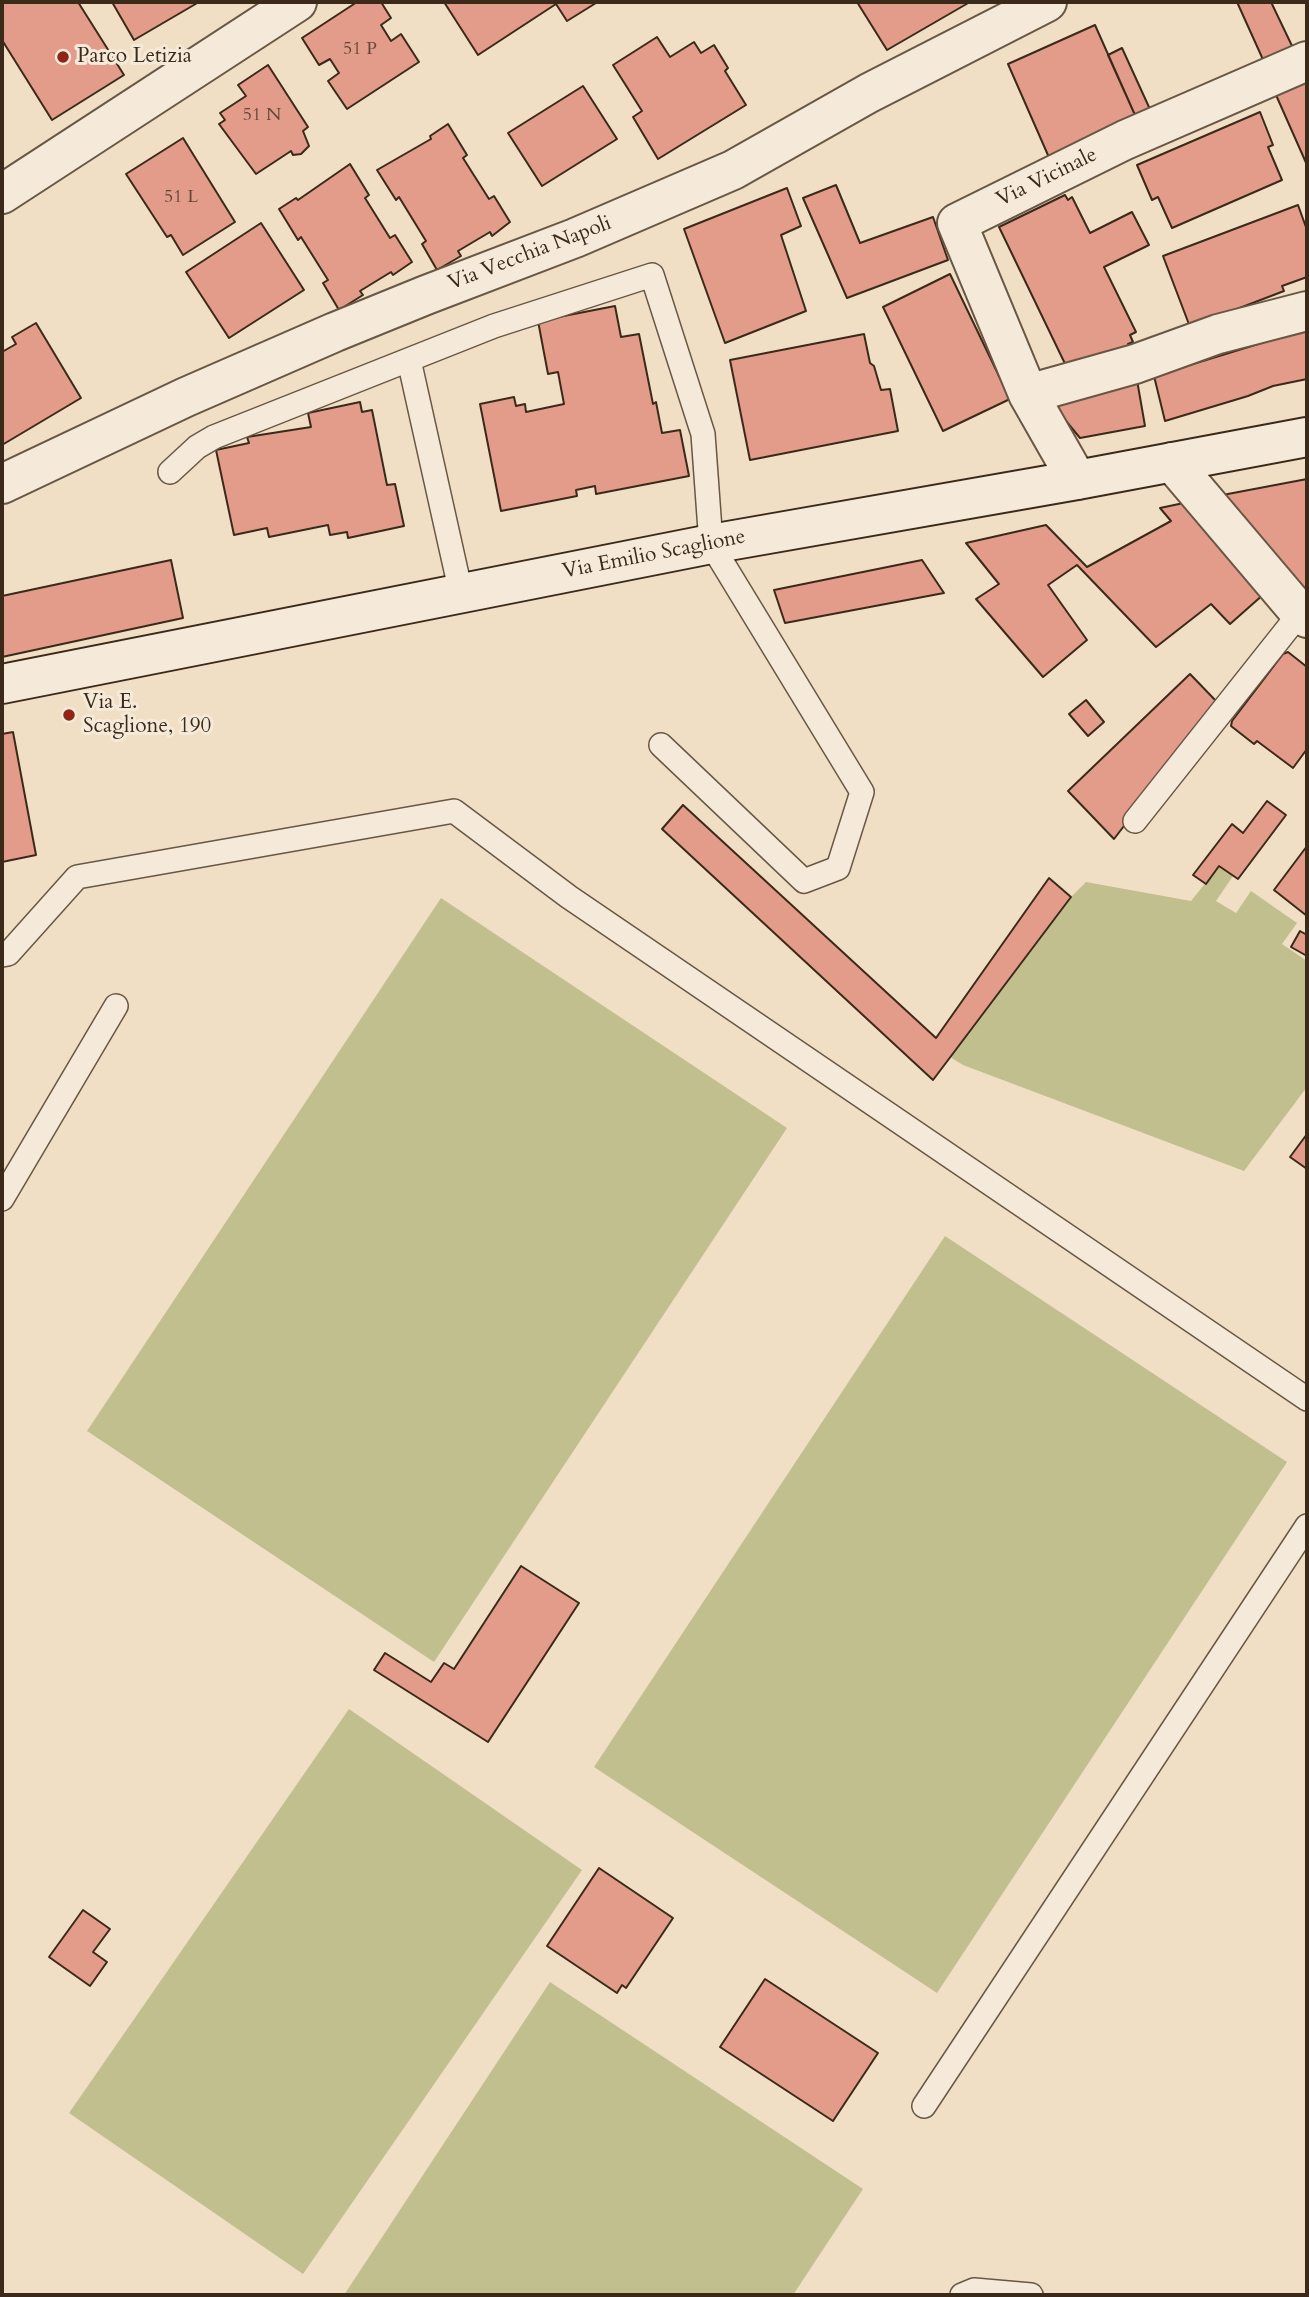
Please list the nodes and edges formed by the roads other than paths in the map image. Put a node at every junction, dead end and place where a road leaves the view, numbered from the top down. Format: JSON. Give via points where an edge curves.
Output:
{"nodes":[{"id":1,"x":297,"y":2,"type":"edge"},
{"id":2,"x":1048,"y":2,"type":"edge"},
{"id":3,"x":1307,"y":61,"type":"edge"},
{"id":4,"x":2,"y":194,"type":"edge"},
{"id":5,"x":1307,"y":311,"type":"edge"},
{"id":6,"x":410,"y":360,"type":"junction"},
{"id":7,"x":1028,"y":394,"type":"junction"},
{"id":8,"x":1307,"y":437,"type":"edge"},
{"id":9,"x":1172,"y":462,"type":"junction"},
{"id":10,"x":170,"y":472,"type":"dead end"},
{"id":11,"x":1077,"y":480,"type":"junction"},
{"id":12,"x":2,"y":484,"type":"edge"},
{"id":13,"x":711,"y":544,"type":"junction"},
{"id":14,"x":461,"y":593,"type":"junction"},
{"id":15,"x":1304,"y":616,"type":"edge"},
{"id":16,"x":2,"y":684,"type":"edge"},
{"id":17,"x":661,"y":745,"type":"dead end"},
{"id":18,"x":1135,"y":821,"type":"dead end"},
{"id":19,"x":2,"y":955,"type":"edge"},
{"id":20,"x":116,"y":1006,"type":"dead end"},
{"id":21,"x":2,"y":1199,"type":"edge"},
{"id":22,"x":1307,"y":1399,"type":"edge"},
{"id":23,"x":1307,"y":1526,"type":"edge"},
{"id":24,"x":924,"y":2106,"type":"dead end"},
{"id":25,"x":962,"y":2295,"type":"edge"},
{"id":26,"x":1031,"y":2295,"type":"edge"}],
"edges":[{"from":1,"to":4,"type":"street"},
{"from":2,"to":12,"type":"street","name":"Via Vecchia Napoli","via":[[869,93],[733,170],[335,332]]},
{"from":3,"to":7,"type":"street","name":"Via Vicinale","via":[[1125,140],[957,223]]},
{"from":5,"to":7,"type":"street"},
{"from":6,"to":10,"type":"lane","via":[[214,437]]},
{"from":6,"to":13,"type":"lane","via":[[494,326],[652,275],[703,434]]},
{"from":6,"to":14,"type":"lane"},
{"from":7,"to":11,"type":"street","name":"Via Vicinale"},
{"from":8,"to":9,"type":"street","name":"Via Emilio Scaglione"},
{"from":9,"to":11,"type":"street","name":"Via Emilio Scaglione"},
{"from":9,"to":15,"type":"street"},
{"from":11,"to":13,"type":"street","name":"Via Emilio Scaglione"},
{"from":13,"to":14,"type":"street","name":"Via Emilio Scaglione"},
{"from":13,"to":17,"type":"lane","via":[[862,792],[838,868],[804,881]]},
{"from":14,"to":16,"type":"street","name":"Via Emilio Scaglione"},
{"from":15,"to":18,"type":"lane"},
{"from":19,"to":22,"type":"lane","via":[[8,954],[77,877],[454,811],[569,897]]},
{"from":20,"to":21,"type":"lane"},
{"from":23,"to":24,"type":"lane"},
{"from":25,"to":26,"type":"lane","via":[[974,2290]]}]}
